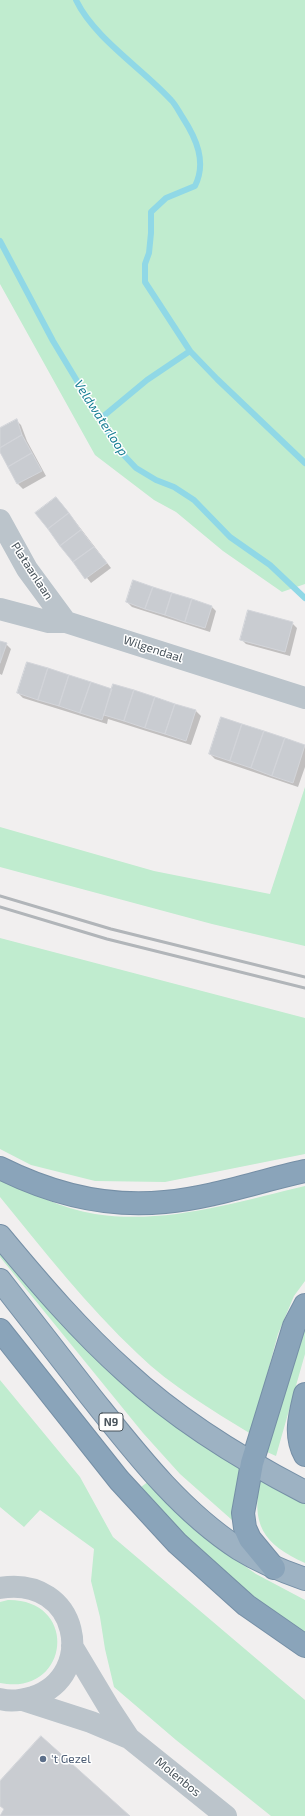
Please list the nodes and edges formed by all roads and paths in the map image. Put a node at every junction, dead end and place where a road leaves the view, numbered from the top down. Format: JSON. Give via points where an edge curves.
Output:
{"nodes":[{"id":1,"x":0,"y":520,"type":"edge"},
{"id":2,"x":0,"y":609,"type":"edge"},
{"id":3,"x":66,"y":622,"type":"junction"},
{"id":4,"x":305,"y":698,"type":"edge"},
{"id":5,"x":0,"y":1168,"type":"edge"},
{"id":6,"x":305,"y":1171,"type":"edge"},
{"id":7,"x":0,"y":1236,"type":"edge"},
{"id":8,"x":0,"y":1280,"type":"edge"},
{"id":9,"x":305,"y":1305,"type":"edge"},
{"id":10,"x":0,"y":1330,"type":"edge"},
{"id":11,"x":305,"y":1394,"type":"edge"},
{"id":12,"x":305,"y":1455,"type":"edge"},
{"id":13,"x":252,"y":1463,"type":"junction"},
{"id":14,"x":305,"y":1492,"type":"edge"},
{"id":15,"x":274,"y":1568,"type":"junction"},
{"id":16,"x":305,"y":1580,"type":"edge"},
{"id":17,"x":0,"y":1588,"type":"edge"},
{"id":18,"x":72,"y":1646,"type":"junction"},
{"id":19,"x":305,"y":1646,"type":"edge"},
{"id":20,"x":7,"y":1700,"type":"edge"},
{"id":21,"x":129,"y":1738,"type":"junction"},
{"id":22,"x":226,"y":1816,"type":"edge"}],
"edges":[{"from":1,"to":3,"type":"street","name":"Plataanlaan","via":[[27,569]]},
{"from":2,"to":3,"type":"street","name":"Wilgendaal","via":[[49,622]]},
{"from":3,"to":4,"type":"street","name":"Wilgendaal"},
{"from":5,"to":6,"type":"highway","via":[[51,1190],[103,1203],[165,1202]]},
{"from":7,"to":13,"type":"highway","via":[[85,1333],[125,1372],[167,1407]]},
{"from":8,"to":15,"type":"highway","number":"N9","via":[[123,1438],[160,1480],[199,1519],[239,1549]]},
{"from":9,"to":13,"type":"highway","via":[[294,1326]]},
{"from":10,"to":19,"type":"highway","via":[[119,1480],[177,1543],[246,1605]]},
{"from":11,"to":12,"type":"highway","via":[[298,1423],[300,1446]]},
{"from":13,"to":14,"type":"highway"},
{"from":13,"to":15,"type":"highway","via":[[243,1513],[245,1528],[250,1539]]},
{"from":15,"to":16,"type":"highway","number":"N9"},
{"from":17,"to":18,"type":"street","name":"Molenbos","via":[[16,1585],[36,1589],[53,1600],[70,1626]]},
{"from":18,"to":20,"type":"street","name":"Molenbos","via":[[69,1661],[60,1679],[42,1694]]},
{"from":18,"to":21,"type":"street","name":"Molenbos"},
{"from":20,"to":21,"type":"street","name":"Molenbos","via":[[91,1722]]},
{"from":21,"to":22,"type":"street","name":"Molenbos"}]}
